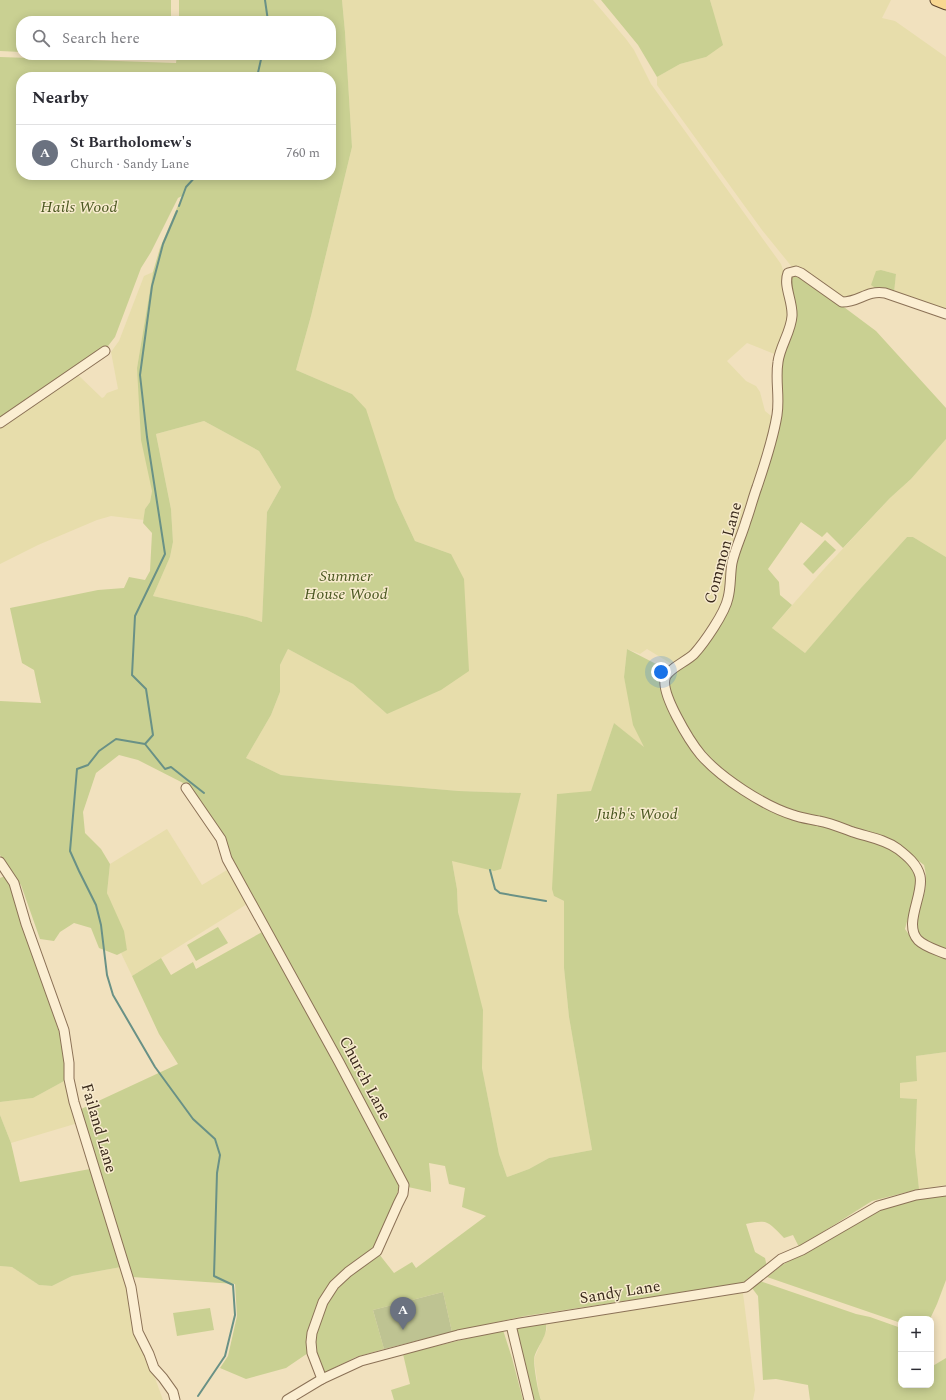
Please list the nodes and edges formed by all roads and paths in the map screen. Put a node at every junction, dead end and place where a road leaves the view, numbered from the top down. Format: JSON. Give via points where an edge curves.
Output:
{"nodes":[{"id":1,"x":936,"y":0,"type":"edge"},
{"id":2,"x":946,"y":4,"type":"edge"},
{"id":3,"x":946,"y":314,"type":"edge"},
{"id":4,"x":105,"y":351,"type":"dead end"},
{"id":5,"x":0,"y":423,"type":"edge"},
{"id":6,"x":186,"y":788,"type":"dead end"},
{"id":7,"x":0,"y":862,"type":"edge"},
{"id":8,"x":946,"y":954,"type":"edge"},
{"id":9,"x":946,"y":1190,"type":"edge"},
{"id":10,"x":511,"y":1325,"type":"junction"},
{"id":11,"x":322,"y":1379,"type":"junction"},
{"id":12,"x":175,"y":1400,"type":"edge"},
{"id":13,"x":287,"y":1400,"type":"edge"},
{"id":14,"x":529,"y":1400,"type":"edge"}],
"edges":[{"from":1,"to":2,"type":"main road"},
{"from":3,"to":8,"type":"street","name":"Common Lane","via":[[885,293],[868,293],[854,300],[842,302],[801,273],[788,272],[786,282],[792,315],[776,371],[778,413],[769,452],[732,564],[728,599],[723,612],[693,655],[667,674],[665,681],[670,703],[680,724],[701,755],[727,779],[771,806],[792,815],[873,837],[890,844],[911,859],[921,884],[913,919],[915,934],[926,946]]},
{"from":4,"to":5,"type":"street"},
{"from":6,"to":11,"type":"street","name":"Church Lane","via":[[221,839],[227,859],[404,1185],[403,1194],[377,1251],[334,1285],[323,1302],[310,1342]]},
{"from":7,"to":12,"type":"street","name":"Failand Lane","via":[[14,883],[64,1030],[74,1102],[131,1287],[138,1332],[154,1368],[163,1378]]},
{"from":9,"to":10,"type":"street","name":"Sandy Lane","via":[[916,1195],[878,1206],[802,1250],[781,1259],[746,1286]]},
{"from":10,"to":11,"type":"street","name":"Sandy Lane","via":[[398,1350],[361,1361]]},
{"from":10,"to":14,"type":"street"},
{"from":11,"to":13,"type":"street","name":"Sandy Lane"}]}
